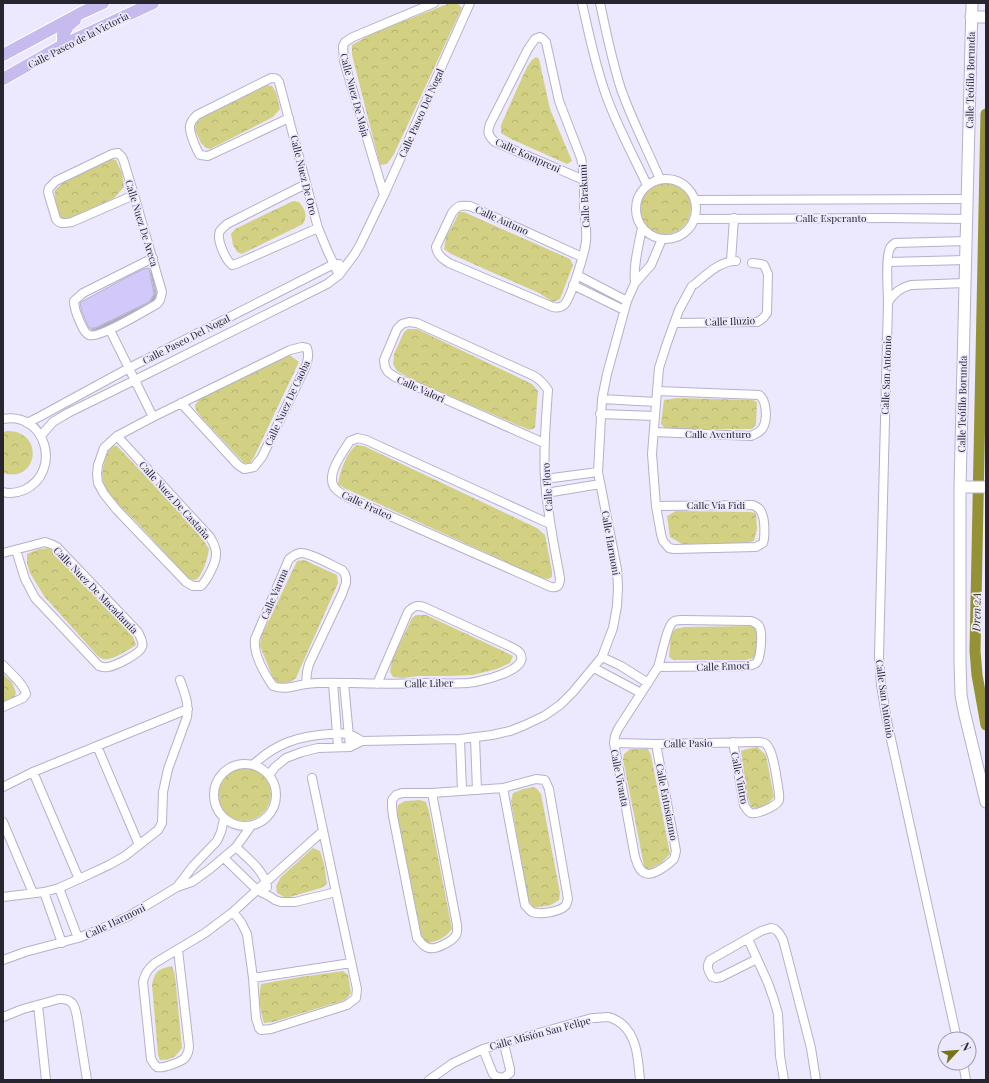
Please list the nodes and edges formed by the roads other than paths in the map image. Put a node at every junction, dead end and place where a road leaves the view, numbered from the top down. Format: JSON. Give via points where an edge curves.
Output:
{"nodes":[{"id":1,"x":103,"y":3,"type":"edge"},
{"id":2,"x":153,"y":3,"type":"edge"},
{"id":3,"x":434,"y":3,"type":"edge"},
{"id":4,"x":470,"y":3,"type":"edge"},
{"id":5,"x":582,"y":3,"type":"edge"},
{"id":6,"x":600,"y":3,"type":"edge"},
{"id":7,"x":972,"y":3,"type":"edge"},
{"id":8,"x":84,"y":12,"type":"junction"},
{"id":9,"x":972,"y":17,"type":"junction"},
{"id":10,"x":986,"y":17,"type":"edge"},
{"id":11,"x":540,"y":37,"type":"joint"},
{"id":12,"x":63,"y":45,"type":"junction"},
{"id":13,"x":3,"y":55,"type":"edge"},
{"id":14,"x":3,"y":78,"type":"edge"},
{"id":15,"x":289,"y":118,"type":"junction"},
{"id":16,"x":660,"y":179,"type":"junction"},
{"id":17,"x":584,"y":180,"type":"junction"},
{"id":18,"x":306,"y":184,"type":"junction"},
{"id":19,"x":647,"y":185,"type":"junction"},
{"id":20,"x":134,"y":195,"type":"junction"},
{"id":21,"x":384,"y":195,"type":"junction"},
{"id":22,"x":967,"y":199,"type":"junction"},
{"id":23,"x":695,"y":200,"type":"junction"},
{"id":24,"x":734,"y":218,"type":"junction"},
{"id":25,"x":694,"y":219,"type":"junction"},
{"id":26,"x":967,"y":219,"type":"junction"},
{"id":27,"x":642,"y":227,"type":"junction"},
{"id":28,"x":318,"y":228,"type":"junction"},
{"id":29,"x":662,"y":239,"type":"junction"},
{"id":30,"x":966,"y":241,"type":"junction"},
{"id":31,"x":582,"y":257,"type":"junction"},
{"id":32,"x":153,"y":258,"type":"junction"},
{"id":33,"x":966,"y":260,"type":"junction"},
{"id":34,"x":888,"y":262,"type":"junction"},
{"id":35,"x":752,"y":263,"type":"dead end"},
{"id":36,"x":334,"y":264,"type":"junction"},
{"id":37,"x":348,"y":264,"type":"junction"},
{"id":38,"x":340,"y":275,"type":"junction"},
{"id":39,"x":577,"y":275,"type":"junction"},
{"id":40,"x":635,"y":283,"type":"junction"},
{"id":41,"x":965,"y":283,"type":"junction"},
{"id":42,"x":573,"y":285,"type":"junction"},
{"id":43,"x":627,"y":301,"type":"junction"},
{"id":44,"x":888,"y":303,"type":"junction"},
{"id":45,"x":557,"y":308,"type":"joint"},
{"id":46,"x":624,"y":310,"type":"junction"},
{"id":47,"x":675,"y":323,"type":"junction"},
{"id":48,"x":110,"y":330,"type":"junction"},
{"id":49,"x":129,"y":368,"type":"junction"},
{"id":50,"x":135,"y":380,"type":"junction"},
{"id":51,"x":548,"y":390,"type":"joint"},
{"id":52,"x":657,"y":390,"type":"junction"},
{"id":53,"x":602,"y":399,"type":"junction"},
{"id":54,"x":656,"y":402,"type":"junction"},
{"id":55,"x":181,"y":403,"type":"junction"},
{"id":56,"x":600,"y":414,"type":"junction"},
{"id":57,"x":655,"y":416,"type":"junction"},
{"id":58,"x":153,"y":417,"type":"junction"},
{"id":59,"x":3,"y":419,"type":"edge"},
{"id":60,"x":27,"y":423,"type":"junction"},
{"id":61,"x":654,"y":432,"type":"junction"},
{"id":62,"x":41,"y":436,"type":"junction"},
{"id":63,"x":117,"y":436,"type":"junction"},
{"id":64,"x":544,"y":443,"type":"junction"},
{"id":65,"x":598,"y":472,"type":"junction"},
{"id":66,"x":545,"y":479,"type":"junction"},
{"id":67,"x":98,"y":483,"type":"joint"},
{"id":68,"x":600,"y":484,"type":"junction"},
{"id":69,"x":964,"y":487,"type":"junction"},
{"id":70,"x":986,"y":487,"type":"edge"},
{"id":71,"x":3,"y":492,"type":"edge"},
{"id":72,"x":546,"y":493,"type":"junction"},
{"id":73,"x":656,"y":506,"type":"junction"},
{"id":74,"x":550,"y":524,"type":"junction"},
{"id":75,"x":16,"y":550,"type":"junction"},
{"id":76,"x":3,"y":554,"type":"edge"},
{"id":77,"x":560,"y":583,"type":"joint"},
{"id":78,"x":673,"y":622,"type":"joint"},
{"id":79,"x":602,"y":657,"type":"junction"},
{"id":80,"x":4,"y":666,"type":"edge"},
{"id":81,"x":658,"y":667,"type":"junction"},
{"id":82,"x":594,"y":668,"type":"junction"},
{"id":83,"x":180,"y":680,"type":"dead end"},
{"id":84,"x":333,"y":683,"type":"junction"},
{"id":85,"x":344,"y":683,"type":"junction"},
{"id":86,"x":648,"y":683,"type":"junction"},
{"id":87,"x":306,"y":684,"type":"junction"},
{"id":88,"x":377,"y":684,"type":"junction"},
{"id":89,"x":273,"y":686,"type":"joint"},
{"id":90,"x":641,"y":693,"type":"junction"},
{"id":91,"x":3,"y":707,"type":"edge"},
{"id":92,"x":188,"y":709,"type":"junction"},
{"id":93,"x":336,"y":734,"type":"junction"},
{"id":94,"x":348,"y":734,"type":"junction"},
{"id":95,"x":475,"y":738,"type":"junction"},
{"id":96,"x":460,"y":739,"type":"junction"},
{"id":97,"x":362,"y":741,"type":"junction"},
{"id":98,"x":733,"y":742,"type":"junction"},
{"id":99,"x":763,"y":742,"type":"joint"},
{"id":100,"x":614,"y":743,"type":"junction"},
{"id":101,"x":656,"y":744,"type":"junction"},
{"id":102,"x":97,"y":746,"type":"junction"},
{"id":103,"x":338,"y":747,"type":"junction"},
{"id":104,"x":350,"y":747,"type":"junction"},
{"id":105,"x":253,"y":765,"type":"junction"},
{"id":106,"x":33,"y":772,"type":"junction"},
{"id":107,"x":269,"y":775,"type":"junction"},
{"id":108,"x":312,"y":778,"type":"dead end"},
{"id":109,"x":3,"y":786,"type":"edge"},
{"id":110,"x":503,"y":788,"type":"junction"},
{"id":111,"x":477,"y":790,"type":"junction"},
{"id":112,"x":462,"y":791,"type":"junction"},
{"id":113,"x":432,"y":793,"type":"junction"},
{"id":114,"x":986,"y":802,"type":"edge"},
{"id":115,"x":224,"y":819,"type":"junction"},
{"id":116,"x":3,"y":822,"type":"edge"},
{"id":117,"x":251,"y":826,"type":"junction"},
{"id":118,"x":323,"y":831,"type":"junction"},
{"id":119,"x":139,"y":846,"type":"junction"},
{"id":120,"x":236,"y":847,"type":"junction"},
{"id":121,"x":224,"y":858,"type":"junction"},
{"id":122,"x":673,"y":860,"type":"joint"},
{"id":123,"x":79,"y":879,"type":"junction"},
{"id":124,"x":266,"y":882,"type":"junction"},
{"id":125,"x":177,"y":887,"type":"junction"},
{"id":126,"x":59,"y":888,"type":"junction"},
{"id":127,"x":257,"y":890,"type":"junction"},
{"id":128,"x":44,"y":892,"type":"junction"},
{"id":129,"x":336,"y":892,"type":"junction"},
{"id":130,"x":33,"y":893,"type":"junction"},
{"id":131,"x":269,"y":896,"type":"junction"},
{"id":132,"x":3,"y":897,"type":"edge"},
{"id":133,"x":233,"y":912,"type":"junction"},
{"id":134,"x":78,"y":938,"type":"junction"},
{"id":135,"x":748,"y":939,"type":"junction"},
{"id":136,"x":62,"y":943,"type":"junction"},
{"id":137,"x":178,"y":950,"type":"junction"},
{"id":138,"x":757,"y":959,"type":"junction"},
{"id":139,"x":3,"y":960,"type":"edge"},
{"id":140,"x":351,"y":963,"type":"junction"},
{"id":141,"x":253,"y":978,"type":"junction"},
{"id":142,"x":38,"y":1005,"type":"junction"},
{"id":143,"x":3,"y":1017,"type":"edge"},
{"id":144,"x":955,"y":1031,"type":"edge"},
{"id":145,"x":504,"y":1044,"type":"junction"},
{"id":146,"x":483,"y":1048,"type":"junction"},
{"id":147,"x":46,"y":1080,"type":"edge"},
{"id":148,"x":87,"y":1080,"type":"edge"},
{"id":149,"x":429,"y":1080,"type":"edge"},
{"id":150,"x":640,"y":1080,"type":"edge"},
{"id":151,"x":784,"y":1080,"type":"edge"},
{"id":152,"x":816,"y":1080,"type":"edge"}],
"edges":[{"from":1,"to":8,"type":"main road"},
{"from":2,"to":12,"type":"main road","name":"Calle Paseo de la Victoria"},
{"from":3,"to":21,"type":"street","name":"Calle Nuez De Maja","via":[[353,37],[343,46],[344,61]]},
{"from":4,"to":21,"type":"street","name":"Calle Paseo Del Nogal"},
{"from":5,"to":19,"type":"street","via":[[606,95]]},
{"from":6,"to":16,"type":"street","via":[[621,89]]},
{"from":7,"to":9,"type":"main road","name":"Calle Teófilo Borunda"},
{"from":8,"to":12,"type":"main road","via":[[68,26],[63,35]]},
{"from":8,"to":13,"type":"main road"},
{"from":9,"to":10,"type":"main road"},
{"from":9,"to":22,"type":"main road","name":"Calle Teófilo Borunda"},
{"from":11,"to":17,"type":"street","name":"Calle Brakumi","via":[[546,42],[559,101],[581,158]]},
{"from":11,"to":17,"type":"street","name":"Calle Kompreni","via":[[535,39],[528,49],[490,124],[488,135],[495,142]]},
{"from":12,"to":14,"type":"main road","name":"Calle Paseo de la Victoria"},
{"from":15,"to":15,"type":"street","name":"Calle Nuez De Oro","via":[[208,156],[200,155],[197,151],[189,130],[192,120],[197,115],[270,78],[276,78],[280,82]]},
{"from":15,"to":18,"type":"street","name":"Calle Nuez De Oro"},
{"from":16,"to":19,"type":"street"},
{"from":16,"to":23,"type":"street","via":[[671,178],[682,182]]},
{"from":17,"to":31,"type":"street","name":"Calle Brakumi","via":[[586,240]]},
{"from":18,"to":28,"type":"street","name":"Calle Nuez De Oro"},
{"from":18,"to":28,"type":"street","via":[[227,224],[222,228],[219,237],[225,258],[232,265]]},
{"from":19,"to":27,"type":"street","via":[[639,194],[636,205]]},
{"from":20,"to":20,"type":"street","name":"Calle Nuez De Areca","via":[[124,162],[118,153],[56,181],[48,192],[56,218],[62,223],[72,222]]},
{"from":20,"to":32,"type":"street","name":"Calle Nuez De Areca"},
{"from":21,"to":37,"type":"street","name":"Calle Paseo Del Nogal"},
{"from":22,"to":23,"type":"street","name":"Calle Esperanto"},
{"from":22,"to":26,"type":"main road","name":"Calle Teófilo Borunda"},
{"from":23,"to":25,"type":"street"},
{"from":24,"to":25,"type":"street","name":"Calle Esperanto"},
{"from":24,"to":26,"type":"street","name":"Calle Esperanto"},
{"from":24,"to":47,"type":"street","via":[[734,261],[722,264],[693,285]]},
{"from":25,"to":29,"type":"street","via":[[685,232],[670,239]]},
{"from":26,"to":30,"type":"main road","name":"Calle Teófilo Borunda"},
{"from":27,"to":29,"type":"street","via":[[651,235]]},
{"from":27,"to":40,"type":"street","name":"Calle Harmoni","via":[[635,263]]},
{"from":28,"to":36,"type":"street","name":"Calle Nuez De Oro"},
{"from":29,"to":40,"type":"street","name":"Calle Harmoni","via":[[646,272]]},
{"from":30,"to":33,"type":"main road","name":"Calle Teófilo Borunda"},
{"from":30,"to":34,"type":"street","name":"Calle San Antonio","via":[[895,244],[890,249]]},
{"from":31,"to":39,"type":"street","name":"Calle Brakumi"},
{"from":31,"to":45,"type":"street","name":"Calle Autuno","via":[[470,206],[459,206],[452,213],[436,247],[439,255],[450,263]]},
{"from":32,"to":48,"type":"street","name":"Calle Nuez De Areca","via":[[162,297],[157,304]]},
{"from":32,"to":48,"type":"street","via":[[83,293],[74,301],[74,308],[86,334],[90,336]]},
{"from":33,"to":34,"type":"street"},
{"from":33,"to":41,"type":"main road","name":"Calle Teófilo Borunda"},
{"from":34,"to":44,"type":"street","name":"Calle San Antonio"},
{"from":35,"to":47,"type":"street","name":"Calle Iluzio","via":[[764,265],[768,274],[765,318],[757,322]]},
{"from":36,"to":37,"type":"street","name":"Calle Paseo Del Nogal"},
{"from":36,"to":38,"type":"street","name":"Calle Nuez De Oro"},
{"from":36,"to":49,"type":"street","name":"Calle Paseo Del Nogal"},
{"from":37,"to":38,"type":"street","name":"Calle Paseo Del Nogal"},
{"from":38,"to":50,"type":"street","name":"Calle Paseo Del Nogal","via":[[327,284]]},
{"from":39,"to":42,"type":"street","name":"Calle Brakumi"},
{"from":39,"to":43,"type":"street"},
{"from":40,"to":43,"type":"street","name":"Calle Harmoni"},
{"from":41,"to":44,"type":"street","via":[[903,287]]},
{"from":41,"to":69,"type":"main road","name":"Calle Teófilo Borunda"},
{"from":42,"to":45,"type":"street","name":"Calle Brakumi","via":[[566,302]]},
{"from":42,"to":46,"type":"street"},
{"from":43,"to":46,"type":"street","name":"Calle Harmoni"},
{"from":44,"to":144,"type":"street","name":"Calle San Antonio","via":[[878,656],[887,721]]},
{"from":46,"to":53,"type":"street","name":"Calle Harmoni"},
{"from":47,"to":52,"type":"street","via":[[659,368]]},
{"from":48,"to":49,"type":"street"},
{"from":49,"to":50,"type":"street"},
{"from":49,"to":60,"type":"street","name":"Calle Paseo Del Nogal"},
{"from":50,"to":58,"type":"street"},
{"from":50,"to":62,"type":"street","name":"Calle Paseo Del Nogal","via":[[62,416]]},
{"from":51,"to":64,"type":"street","name":"Calle Floro"},
{"from":51,"to":64,"type":"street","name":"Calle Valori","via":[[545,384],[534,376],[417,323],[409,322],[397,328],[384,360],[388,372],[395,377]]},
{"from":52,"to":54,"type":"street"},
{"from":52,"to":61,"type":"street","name":"Calle Aventuro","via":[[759,395],[765,407],[764,424],[759,432],[751,436]]},
{"from":53,"to":54,"type":"street"},
{"from":53,"to":56,"type":"street","name":"Calle Harmoni"},
{"from":54,"to":57,"type":"street"},
{"from":55,"to":55,"type":"street","name":"Calle Nuez De Caoba","via":[[238,465],[250,469],[262,457],[306,366],[309,352],[307,348],[290,350]]},
{"from":55,"to":58,"type":"street","name":"Calle Nuez De Caoba"},
{"from":56,"to":57,"type":"street"},
{"from":56,"to":65,"type":"street","name":"Calle Harmoni"},
{"from":57,"to":61,"type":"street"},
{"from":58,"to":63,"type":"street","name":"Calle Nuez De Caoba"},
{"from":59,"to":60,"type":"street","via":[[13,418]]},
{"from":60,"to":62,"type":"street"},
{"from":61,"to":73,"type":"street","via":[[652,454]]},
{"from":62,"to":71,"type":"street","via":[[46,447],[47,459],[38,480],[19,492]]},
{"from":63,"to":67,"type":"street","name":"Calle Nuez De Caoba","via":[[104,448],[98,465]]},
{"from":63,"to":67,"type":"street","name":"Calle Nuez De Castaña","via":[[216,546],[216,555],[206,582],[201,586],[193,586],[186,582],[116,509]]},
{"from":64,"to":66,"type":"street","name":"Calle Floro"},
{"from":65,"to":66,"type":"street"},
{"from":65,"to":68,"type":"street","name":"Calle Harmoni"},
{"from":66,"to":72,"type":"street","name":"Calle Floro"},
{"from":68,"to":72,"type":"street"},
{"from":68,"to":79,"type":"street","name":"Calle Harmoni","via":[[617,569],[618,587],[613,628]]},
{"from":69,"to":70,"type":"main road"},
{"from":69,"to":114,"type":"main road","name":"Calle Teófilo Borunda","via":[[961,695]]},
{"from":72,"to":74,"type":"street","name":"Calle Floro"},
{"from":73,"to":73,"type":"street","name":"Calle Vía Fidi","via":[[753,505],[763,514],[765,539],[756,547],[669,548],[661,534]]},
{"from":74,"to":77,"type":"street","name":"Calle Floro"},
{"from":74,"to":77,"type":"street","name":"Calle Frateo","via":[[362,439],[350,441],[332,476],[334,487],[347,497],[551,587],[555,588]]},
{"from":75,"to":75,"type":"street","name":"Calle Nuez De Macadamia","via":[[25,579],[35,598],[99,666],[114,666],[138,653],[143,644],[138,632],[57,547],[45,542]]},
{"from":75,"to":76,"type":"street","name":"Calle Nuez De Macadamia"},
{"from":78,"to":81,"type":"street","name":"Calle Vivanta"},
{"from":78,"to":81,"type":"street","name":"Calle Emoci","via":[[751,621],[759,626],[761,632],[759,659],[754,665],[747,666]]},
{"from":79,"to":82,"type":"street","name":"Calle Harmoni"},
{"from":79,"to":86,"type":"street"},
{"from":80,"to":91,"type":"street","via":[[22,685],[26,694],[23,698]]},
{"from":81,"to":86,"type":"street","name":"Calle Vivanta"},
{"from":82,"to":90,"type":"street"},
{"from":82,"to":95,"type":"street","name":"Calle Harmoni","via":[[560,706],[544,716],[510,732]]},
{"from":83,"to":92,"type":"street"},
{"from":84,"to":85,"type":"street","name":"Calle Liber"},
{"from":84,"to":87,"type":"street","name":"Calle Liber"},
{"from":84,"to":93,"type":"street"},
{"from":85,"to":88,"type":"street","name":"Calle Liber"},
{"from":85,"to":94,"type":"street"},
{"from":86,"to":90,"type":"street","name":"Calle Vivanta"},
{"from":87,"to":89,"type":"street","name":"Calle Liber","via":[[284,688]]},
{"from":87,"to":89,"type":"street","name":"Calle Varma","via":[[309,664],[342,594],[346,578],[342,570],[299,553],[289,559],[255,638],[255,651]]},
{"from":88,"to":88,"type":"street","name":"Calle Liber","via":[[408,612],[415,606],[516,650],[521,658],[520,664],[512,670],[469,683]]},
{"from":90,"to":100,"type":"street","name":"Calle Vivanta","via":[[618,729]]},
{"from":92,"to":102,"type":"street"},
{"from":92,"to":119,"type":"street","via":[[168,769],[163,792],[162,823],[158,830]]},
{"from":93,"to":94,"type":"street","name":"Calle Harmoni"},
{"from":93,"to":103,"type":"street"},
{"from":93,"to":105,"type":"street","name":"Calle Harmoni","via":[[299,738],[264,754]]},
{"from":94,"to":97,"type":"street","name":"Calle Harmoni"},
{"from":94,"to":104,"type":"street"},
{"from":95,"to":96,"type":"street","name":"Calle Harmoni"},
{"from":95,"to":111,"type":"street"},
{"from":96,"to":97,"type":"street","name":"Calle Harmoni"},
{"from":96,"to":112,"type":"street"},
{"from":97,"to":104,"type":"street","name":"Calle Harmoni"},
{"from":98,"to":99,"type":"street","name":"Calle Pasio"},
{"from":98,"to":99,"type":"street","name":"Calle Vintro","via":[[744,806],[750,813],[770,808],[779,799],[772,752]]},
{"from":98,"to":101,"type":"street","name":"Calle Pasio"},
{"from":100,"to":101,"type":"street","name":"Calle Pasio"},
{"from":100,"to":122,"type":"street","name":"Calle Vivanta","via":[[639,868],[644,873],[652,874]]},
{"from":101,"to":122,"type":"street","name":"Calle Entusiazmo","via":[[675,845]]},
{"from":102,"to":106,"type":"street"},
{"from":102,"to":119,"type":"street"},
{"from":103,"to":104,"type":"street","name":"Calle Harmoni"},
{"from":103,"to":107,"type":"street","name":"Calle Harmoni","via":[[318,748],[286,758]]},
{"from":105,"to":107,"type":"street"},
{"from":105,"to":115,"type":"street","via":[[232,766],[217,780],[214,801]]},
{"from":106,"to":109,"type":"street"},
{"from":106,"to":123,"type":"street"},
{"from":107,"to":117,"type":"street","via":[[276,789],[273,810],[264,820]]},
{"from":108,"to":118,"type":"street"},
{"from":110,"to":110,"type":"street","via":[[526,905],[530,911],[538,914],[560,909],[566,905],[568,899],[548,784],[546,780],[536,779]]},
{"from":110,"to":111,"type":"street"},
{"from":111,"to":112,"type":"street"},
{"from":112,"to":113,"type":"street"},
{"from":113,"to":113,"type":"street","via":[[457,934],[448,943],[430,949],[418,938],[392,800],[402,793]]},
{"from":115,"to":117,"type":"street","via":[[237,826]]},
{"from":115,"to":125,"type":"street","name":"Calle Harmoni","via":[[217,841]]},
{"from":116,"to":130,"type":"street"},
{"from":117,"to":120,"type":"street","name":"Calle Harmoni"},
{"from":118,"to":124,"type":"street"},
{"from":118,"to":129,"type":"street"},
{"from":119,"to":123,"type":"street","via":[[109,865]]},
{"from":120,"to":121,"type":"street","name":"Calle Harmoni"},
{"from":120,"to":124,"type":"street","via":[[260,871]]},
{"from":121,"to":125,"type":"street","name":"Calle Harmoni","via":[[192,882]]},
{"from":121,"to":127,"type":"street"},
{"from":123,"to":126,"type":"street"},
{"from":124,"to":127,"type":"street"},
{"from":124,"to":131,"type":"street"},
{"from":125,"to":134,"type":"street","name":"Calle Harmoni","via":[[129,916]]},
{"from":126,"to":128,"type":"street"},
{"from":126,"to":134,"type":"street"},
{"from":127,"to":131,"type":"street"},
{"from":127,"to":133,"type":"street"},
{"from":128,"to":130,"type":"street"},
{"from":128,"to":136,"type":"street"},
{"from":129,"to":131,"type":"street","via":[[295,902],[281,902]]},
{"from":129,"to":140,"type":"street"},
{"from":130,"to":132,"type":"street"},
{"from":133,"to":137,"type":"street"},
{"from":133,"to":141,"type":"street","via":[[247,934]]},
{"from":134,"to":136,"type":"street","name":"Calle Harmoni"},
{"from":135,"to":138,"type":"street"},
{"from":135,"to":138,"type":"street","via":[[710,960],[708,972],[712,977],[721,977]]},
{"from":135,"to":152,"type":"street","via":[[771,928],[779,932],[783,940],[811,1048]]},
{"from":136,"to":139,"type":"street","name":"Calle Harmoni"},
{"from":137,"to":137,"type":"street","via":[[149,968],[143,982],[151,1059],[156,1067],[161,1068],[186,1057],[189,1046]]},
{"from":138,"to":151,"type":"street","via":[[778,1014]]},
{"from":140,"to":141,"type":"street"},
{"from":140,"to":141,"type":"street","via":[[357,989],[353,1001],[265,1030],[261,1030],[257,1023]]},
{"from":142,"to":143,"type":"street"},
{"from":142,"to":147,"type":"street"},
{"from":142,"to":148,"type":"street","via":[[59,999],[69,1000],[73,1004],[76,1009]]},
{"from":145,"to":146,"type":"street","name":"Calle Misión San Felipe"},
{"from":145,"to":146,"type":"street","via":[[510,1073],[503,1078],[493,1074]]},
{"from":145,"to":150,"type":"street","name":"Calle Misión San Felipe","via":[[592,1018],[609,1017],[626,1028],[634,1041]]},
{"from":146,"to":149,"type":"street","name":"Calle Misión San Felipe","via":[[452,1063]]}]}
